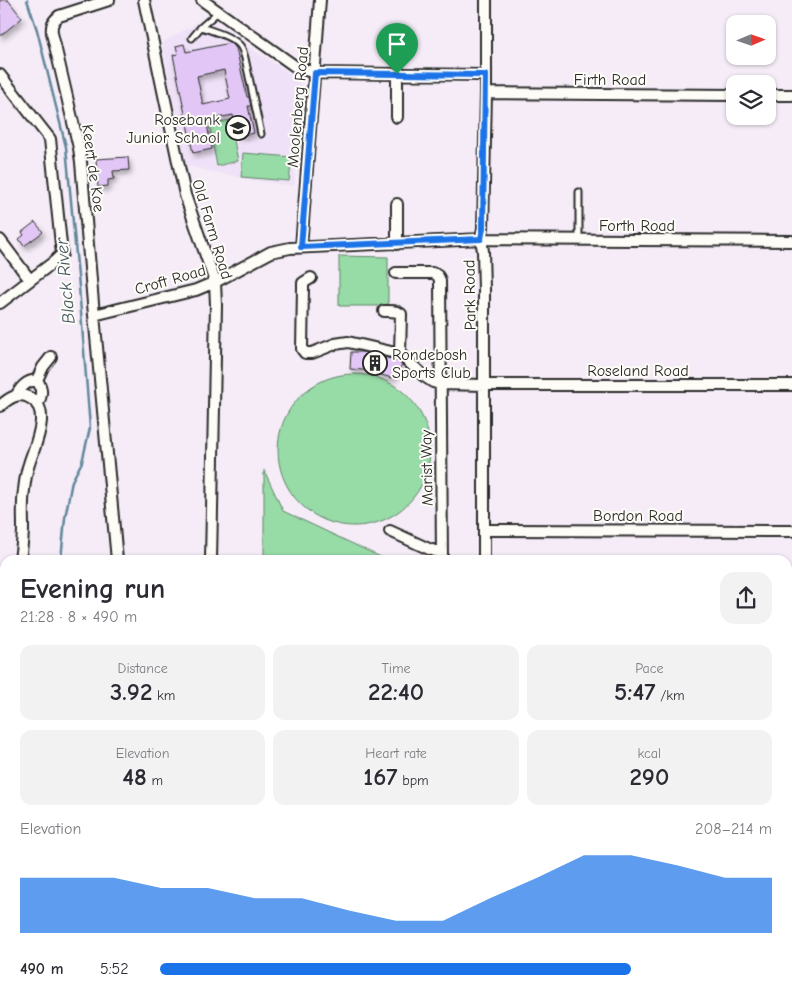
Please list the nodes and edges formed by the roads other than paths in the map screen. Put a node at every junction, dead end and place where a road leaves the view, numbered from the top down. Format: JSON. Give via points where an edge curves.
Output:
{"nodes":[{"id":1,"x":109,"y":0,"type":"edge"},
{"id":2,"x":144,"y":0,"type":"edge"},
{"id":3,"x":202,"y":0,"type":"edge"},
{"id":4,"x":320,"y":0,"type":"edge"},
{"id":5,"x":486,"y":0,"type":"edge"},
{"id":6,"x":218,"y":12,"type":"junction"},
{"id":7,"x":201,"y":27,"type":"junction"},
{"id":8,"x":192,"y":38,"type":"dead end"},
{"id":9,"x":315,"y":73,"type":"junction"},
{"id":10,"x":0,"y":74,"type":"edge"},
{"id":11,"x":397,"y":74,"type":"junction"},
{"id":12,"x":485,"y":75,"type":"junction"},
{"id":13,"x":486,"y":93,"type":"junction"},
{"id":14,"x":726,"y":94,"type":"edge"},
{"id":15,"x":776,"y":95,"type":"edge"},
{"id":16,"x":792,"y":95,"type":"edge"},
{"id":17,"x":397,"y":117,"type":"dead end"},
{"id":18,"x":261,"y":134,"type":"dead end"},
{"id":19,"x":579,"y":192,"type":"dead end"},
{"id":20,"x":397,"y":204,"type":"dead end"},
{"id":21,"x":481,"y":239,"type":"junction"},
{"id":22,"x":0,"y":240,"type":"edge"},
{"id":23,"x":579,"y":240,"type":"junction"},
{"id":24,"x":792,"y":241,"type":"edge"},
{"id":25,"x":397,"y":244,"type":"junction"},
{"id":26,"x":301,"y":247,"type":"junction"},
{"id":27,"x":396,"y":273,"type":"dead end"},
{"id":28,"x":311,"y":278,"type":"dead end"},
{"id":29,"x":30,"y":280,"type":"junction"},
{"id":30,"x":214,"y":282,"type":"junction"},
{"id":31,"x":0,"y":303,"type":"edge"},
{"id":32,"x":384,"y":311,"type":"dead end"},
{"id":33,"x":94,"y":315,"type":"junction"},
{"id":34,"x":400,"y":354,"type":"junction"},
{"id":35,"x":51,"y":357,"type":"dead end"},
{"id":36,"x":37,"y":380,"type":"junction"},
{"id":37,"x":440,"y":384,"type":"junction"},
{"id":38,"x":485,"y":385,"type":"junction"},
{"id":39,"x":792,"y":385,"type":"edge"},
{"id":40,"x":16,"y":396,"type":"junction"},
{"id":41,"x":36,"y":405,"type":"junction"},
{"id":42,"x":0,"y":406,"type":"edge"},
{"id":43,"x":484,"y":530,"type":"junction"},
{"id":44,"x":390,"y":531,"type":"dead end"},
{"id":45,"x":792,"y":531,"type":"edge"},
{"id":46,"x":21,"y":555,"type":"edge"},
{"id":47,"x":117,"y":555,"type":"edge"},
{"id":48,"x":211,"y":555,"type":"edge"},
{"id":49,"x":440,"y":555,"type":"edge"},
{"id":50,"x":442,"y":555,"type":"edge"},
{"id":51,"x":484,"y":555,"type":"edge"}],
"edges":[{"from":1,"to":33,"type":"street","name":"Keert de Koe","via":[[65,13],[54,20],[52,27],[82,162]]},
{"from":2,"to":30,"type":"street","name":"Old Farm Road","via":[[185,195]]},
{"from":3,"to":6,"type":"street"},
{"from":4,"to":9,"type":"street","name":"Moolenberg Road"},
{"from":5,"to":12,"type":"street","name":"Park Road"},
{"from":6,"to":7,"type":"lane"},
{"from":6,"to":9,"type":"street","via":[[296,67]]},
{"from":7,"to":8,"type":"lane"},
{"from":7,"to":18,"type":"lane","via":[[228,37],[241,47]]},
{"from":9,"to":11,"type":"street"},
{"from":9,"to":26,"type":"street","name":"Moolenberg Road"},
{"from":10,"to":29,"type":"street","via":[[51,144],[62,254]]},
{"from":11,"to":12,"type":"street"},
{"from":11,"to":17,"type":"street"},
{"from":12,"to":13,"type":"street","name":"Park Road"},
{"from":13,"to":14,"type":"street","name":"Firth Road"},
{"from":13,"to":21,"type":"street","name":"Park Road"},
{"from":15,"to":16,"type":"street"},
{"from":19,"to":23,"type":"lane"},
{"from":20,"to":25,"type":"street"},
{"from":21,"to":23,"type":"street","name":"Forth Road"},
{"from":21,"to":25,"type":"street","name":"Croft Road"},
{"from":21,"to":38,"type":"street","name":"Park Road"},
{"from":22,"to":29,"type":"street"},
{"from":23,"to":24,"type":"street","name":"Forth Road"},
{"from":25,"to":26,"type":"street","name":"Croft Road"},
{"from":26,"to":30,"type":"street","name":"Croft Road","via":[[271,252]]},
{"from":27,"to":37,"type":"street","name":"Marist Way","via":[[432,273],[439,277]]},
{"from":28,"to":34,"type":"street","via":[[303,283],[302,349],[305,353],[348,342]]},
{"from":29,"to":31,"type":"street"},
{"from":30,"to":33,"type":"street","name":"Croft Road","via":[[196,290]]},
{"from":30,"to":48,"type":"street","name":"Old Farm Road"},
{"from":32,"to":34,"type":"street","via":[[401,314]]},
{"from":33,"to":47,"type":"street","name":"Keert de Koe"},
{"from":34,"to":37,"type":"street","via":[[428,379]]},
{"from":35,"to":36,"type":"street"},
{"from":36,"to":40,"type":"street","via":[[26,384]]},
{"from":36,"to":41,"type":"street","via":[[41,397]]},
{"from":37,"to":38,"type":"street","name":"Roseland Road"},
{"from":37,"to":50,"type":"street","name":"Marist Way"},
{"from":38,"to":39,"type":"street","name":"Roseland Road"},
{"from":38,"to":43,"type":"street","name":"Park Road"},
{"from":40,"to":41,"type":"street","via":[[30,397]]},
{"from":40,"to":42,"type":"street"},
{"from":41,"to":46,"type":"street","via":[[41,424],[28,465],[22,502]]},
{"from":43,"to":45,"type":"street","name":"Bordon Road"},
{"from":43,"to":51,"type":"street","name":"Park Road"},
{"from":44,"to":49,"type":"street","name":"Marist Way"}]}
